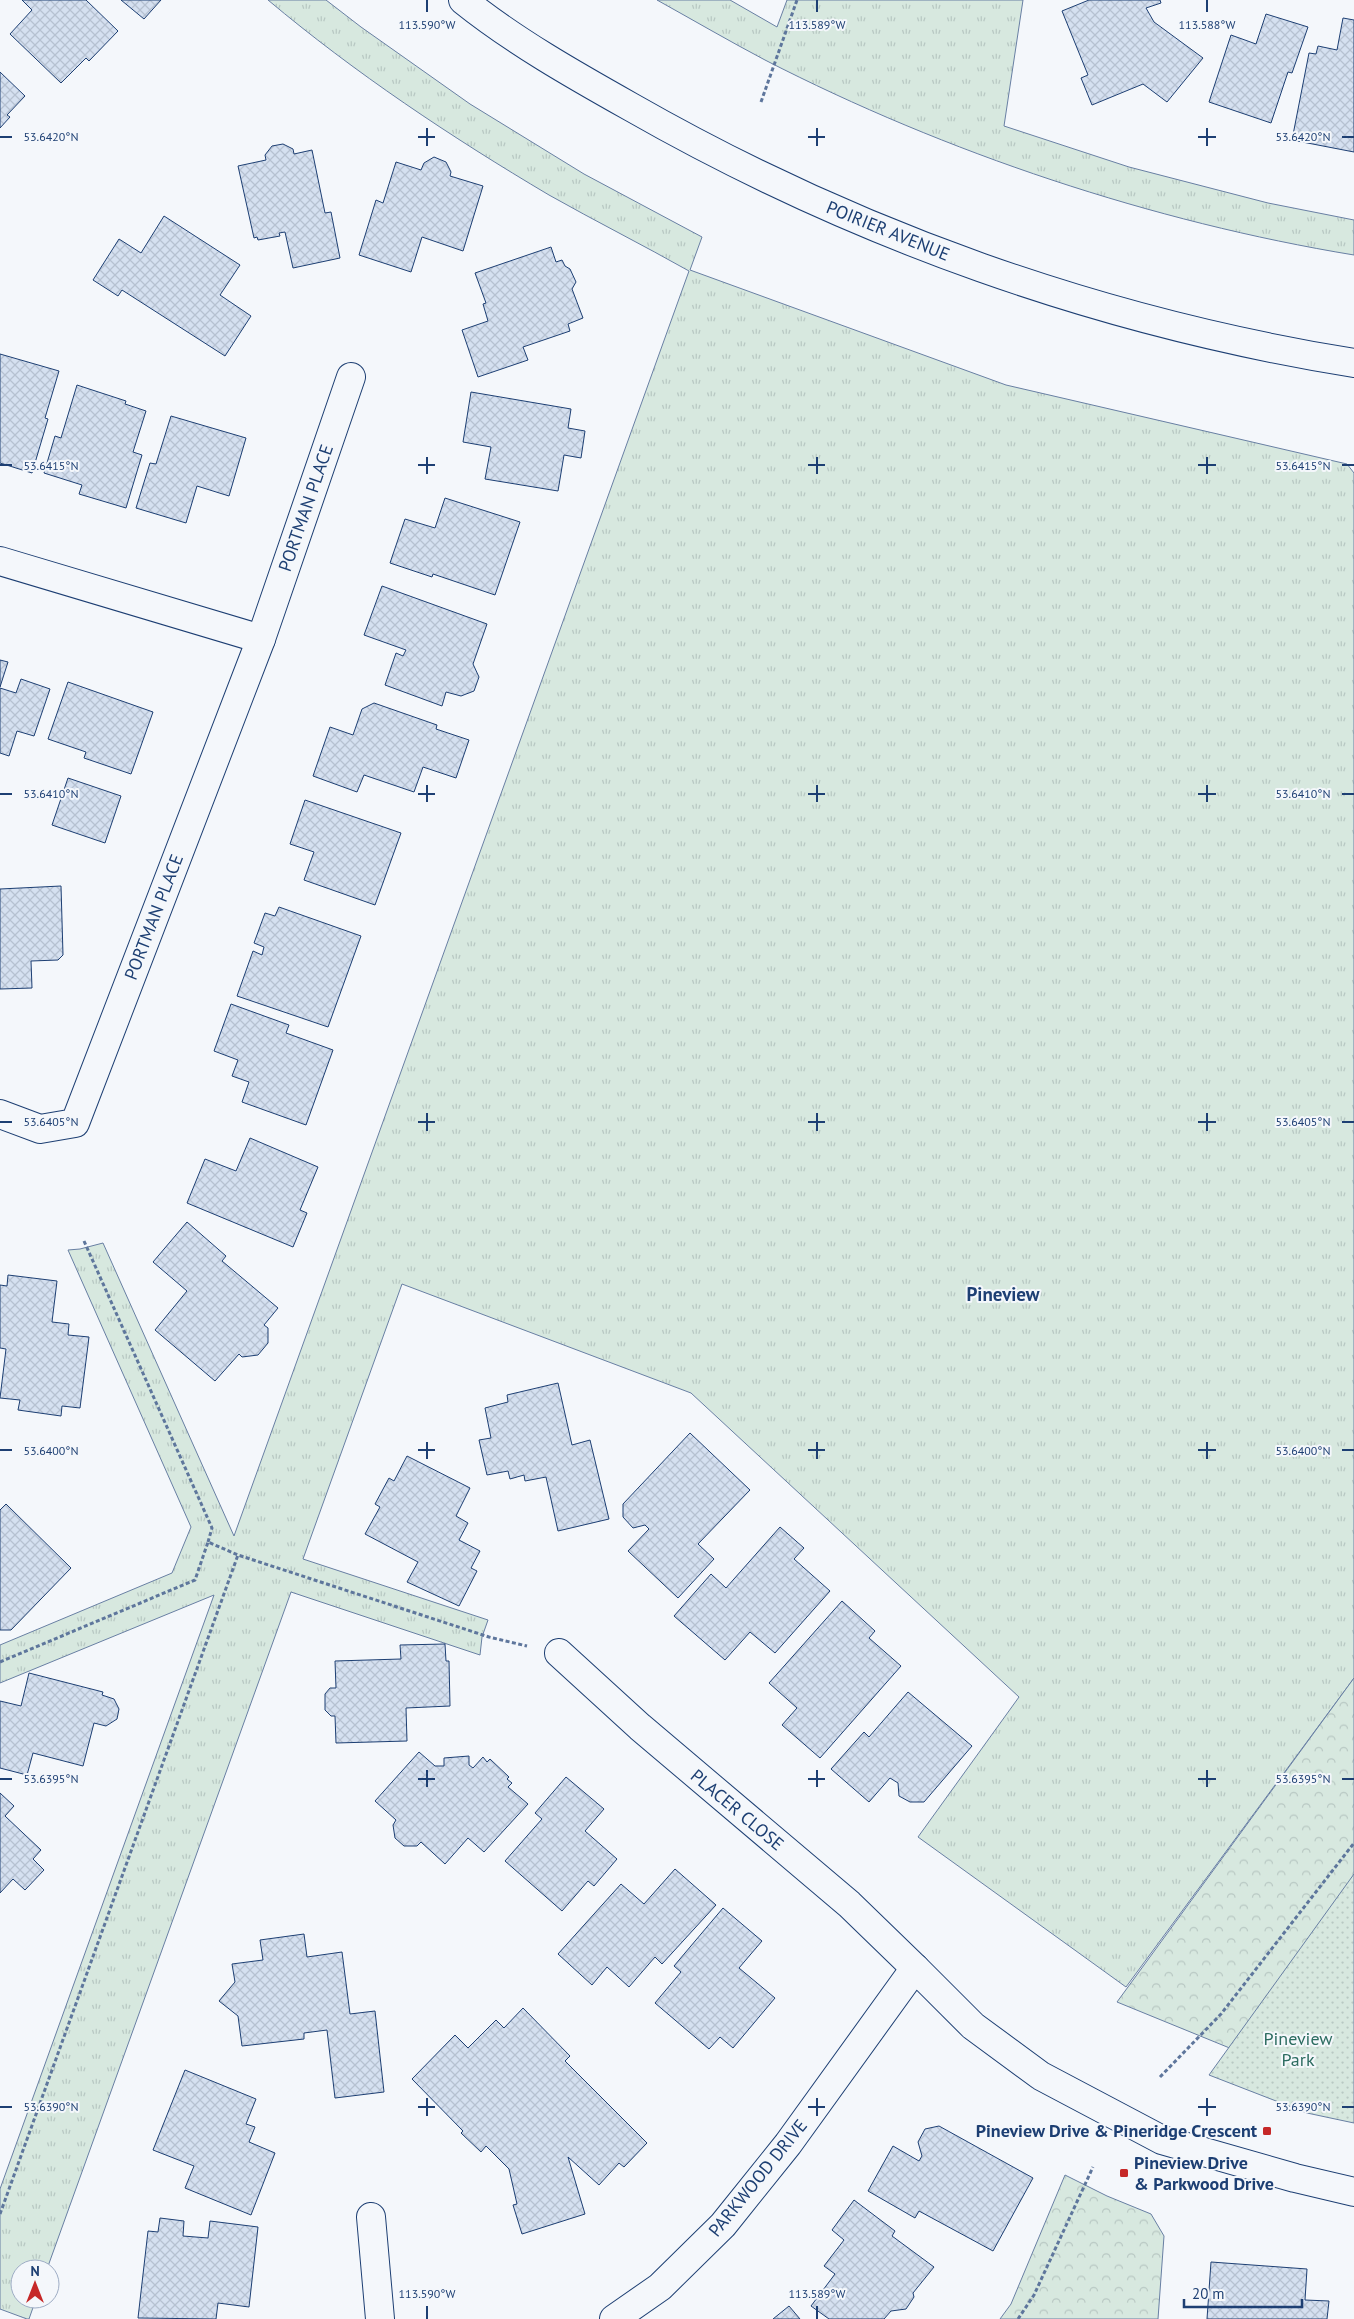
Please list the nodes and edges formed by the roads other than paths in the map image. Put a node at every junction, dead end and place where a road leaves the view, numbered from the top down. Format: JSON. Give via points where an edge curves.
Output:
{"nodes":[{"id":1,"x":463,"y":0,"type":"edge"},
{"id":2,"x":1354,"y":363,"type":"edge"},
{"id":3,"x":351,"y":377,"type":"dead end"},
{"id":4,"x":0,"y":561,"type":"edge"},
{"id":5,"x":262,"y":639,"type":"junction"},
{"id":6,"x":0,"y":1114,"type":"edge"},
{"id":7,"x":559,"y":1653,"type":"road end"},
{"id":8,"x":915,"y":1968,"type":"junction"},
{"id":9,"x":1354,"y":2192,"type":"edge"},
{"id":10,"x":371,"y":2217,"type":"dead end"},
{"id":11,"x":380,"y":2319,"type":"edge"},
{"id":12,"x":614,"y":2319,"type":"edge"}],
"edges":[{"from":1,"to":2,"type":"street","name":"POIRIER AVENUE","via":[[575,75],[674,132],[775,184],[879,230],[985,270],[1090,304],[1197,332]]},
{"from":3,"to":5,"type":"street","name":"PORTMAN PLACE"},
{"from":4,"to":5,"type":"street"},
{"from":5,"to":6,"type":"street","name":"PORTMAN PLACE","via":[[74,1123],[40,1129]]},
{"from":7,"to":8,"type":"street","name":"PLACER CLOSE","via":[[640,1727],[849,1904]]},
{"from":8,"to":9,"type":"street","name":"PLACER CLOSE","via":[[973,2026],[1041,2076],[1162,2140]]},
{"from":8,"to":12,"type":"street","name":"PARKWOOD DRIVE","via":[[788,2144],[723,2225],[660,2287]]},
{"from":10,"to":11,"type":"street"}]}
